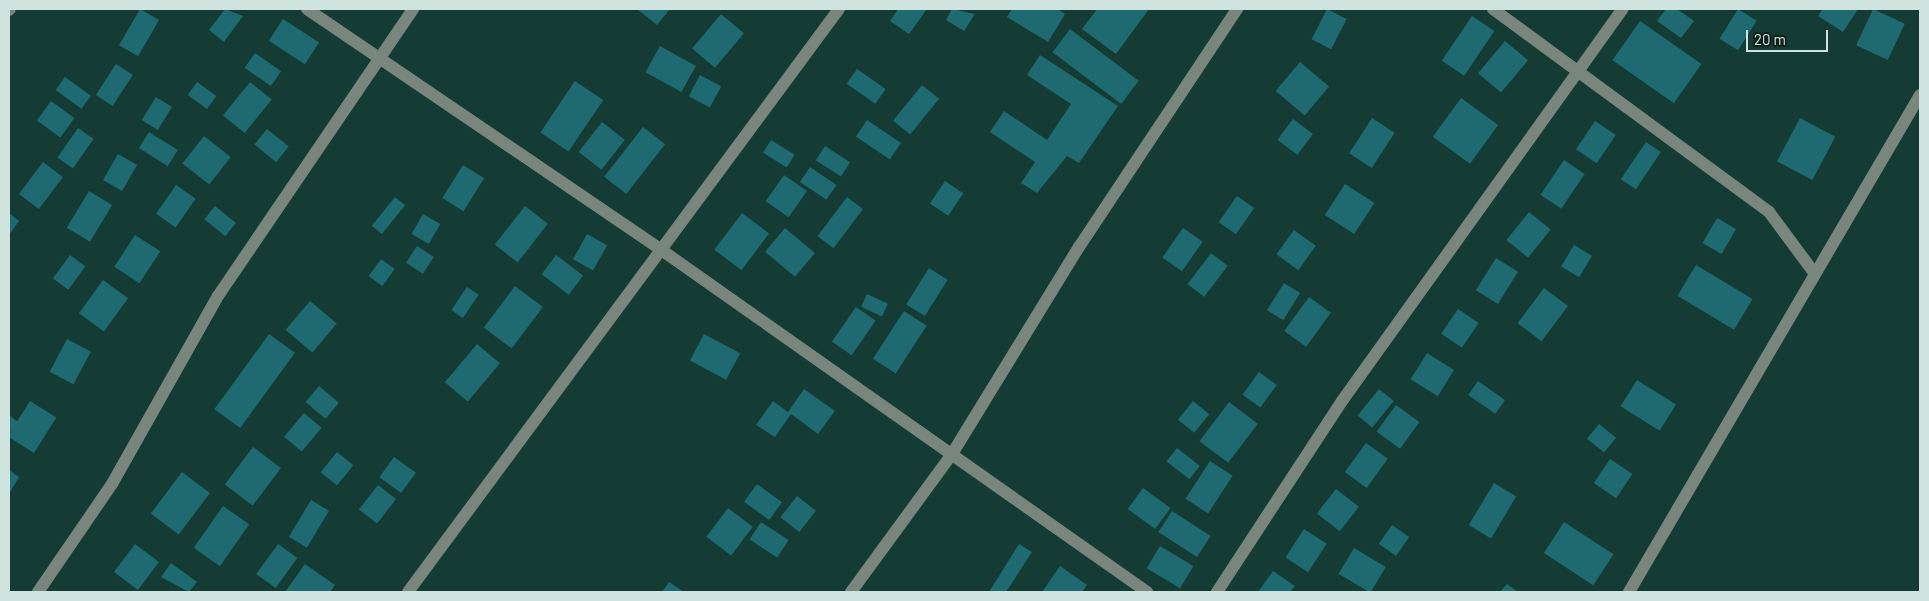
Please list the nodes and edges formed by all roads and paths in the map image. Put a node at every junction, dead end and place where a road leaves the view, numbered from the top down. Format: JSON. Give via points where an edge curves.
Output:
{"nodes":[{"id":1,"x":307,"y":9,"type":"edge"},
{"id":2,"x":413,"y":9,"type":"edge"},
{"id":3,"x":839,"y":9,"type":"edge"},
{"id":4,"x":1237,"y":9,"type":"edge"},
{"id":5,"x":1493,"y":9,"type":"edge"},
{"id":6,"x":1623,"y":9,"type":"edge"},
{"id":7,"x":377,"y":58,"type":"junction"},
{"id":8,"x":1578,"y":71,"type":"junction"},
{"id":9,"x":1920,"y":95,"type":"edge"},
{"id":10,"x":660,"y":249,"type":"junction"},
{"id":11,"x":1815,"y":274,"type":"junction"},
{"id":12,"x":952,"y":454,"type":"junction"},
{"id":13,"x":38,"y":592,"type":"edge"},
{"id":14,"x":408,"y":592,"type":"edge"},
{"id":15,"x":851,"y":592,"type":"edge"},
{"id":16,"x":1147,"y":592,"type":"edge"},
{"id":17,"x":1216,"y":592,"type":"edge"},
{"id":18,"x":1629,"y":592,"type":"edge"}],
"edges":[{"from":1,"to":7,"type":"street"},
{"from":2,"to":7,"type":"street"},
{"from":3,"to":10,"type":"street"},
{"from":4,"to":12,"type":"street","via":[[1079,247]]},
{"from":5,"to":8,"type":"street"},
{"from":6,"to":8,"type":"street"},
{"from":7,"to":10,"type":"street"},
{"from":7,"to":13,"type":"street","via":[[218,296],[112,484]]},
{"from":8,"to":11,"type":"street","via":[[1768,212]]},
{"from":8,"to":17,"type":"street","via":[[1342,401]]},
{"from":9,"to":11,"type":"street"},
{"from":10,"to":12,"type":"street"},
{"from":10,"to":14,"type":"street"},
{"from":11,"to":18,"type":"street"},
{"from":12,"to":15,"type":"street"},
{"from":12,"to":16,"type":"street"}]}
